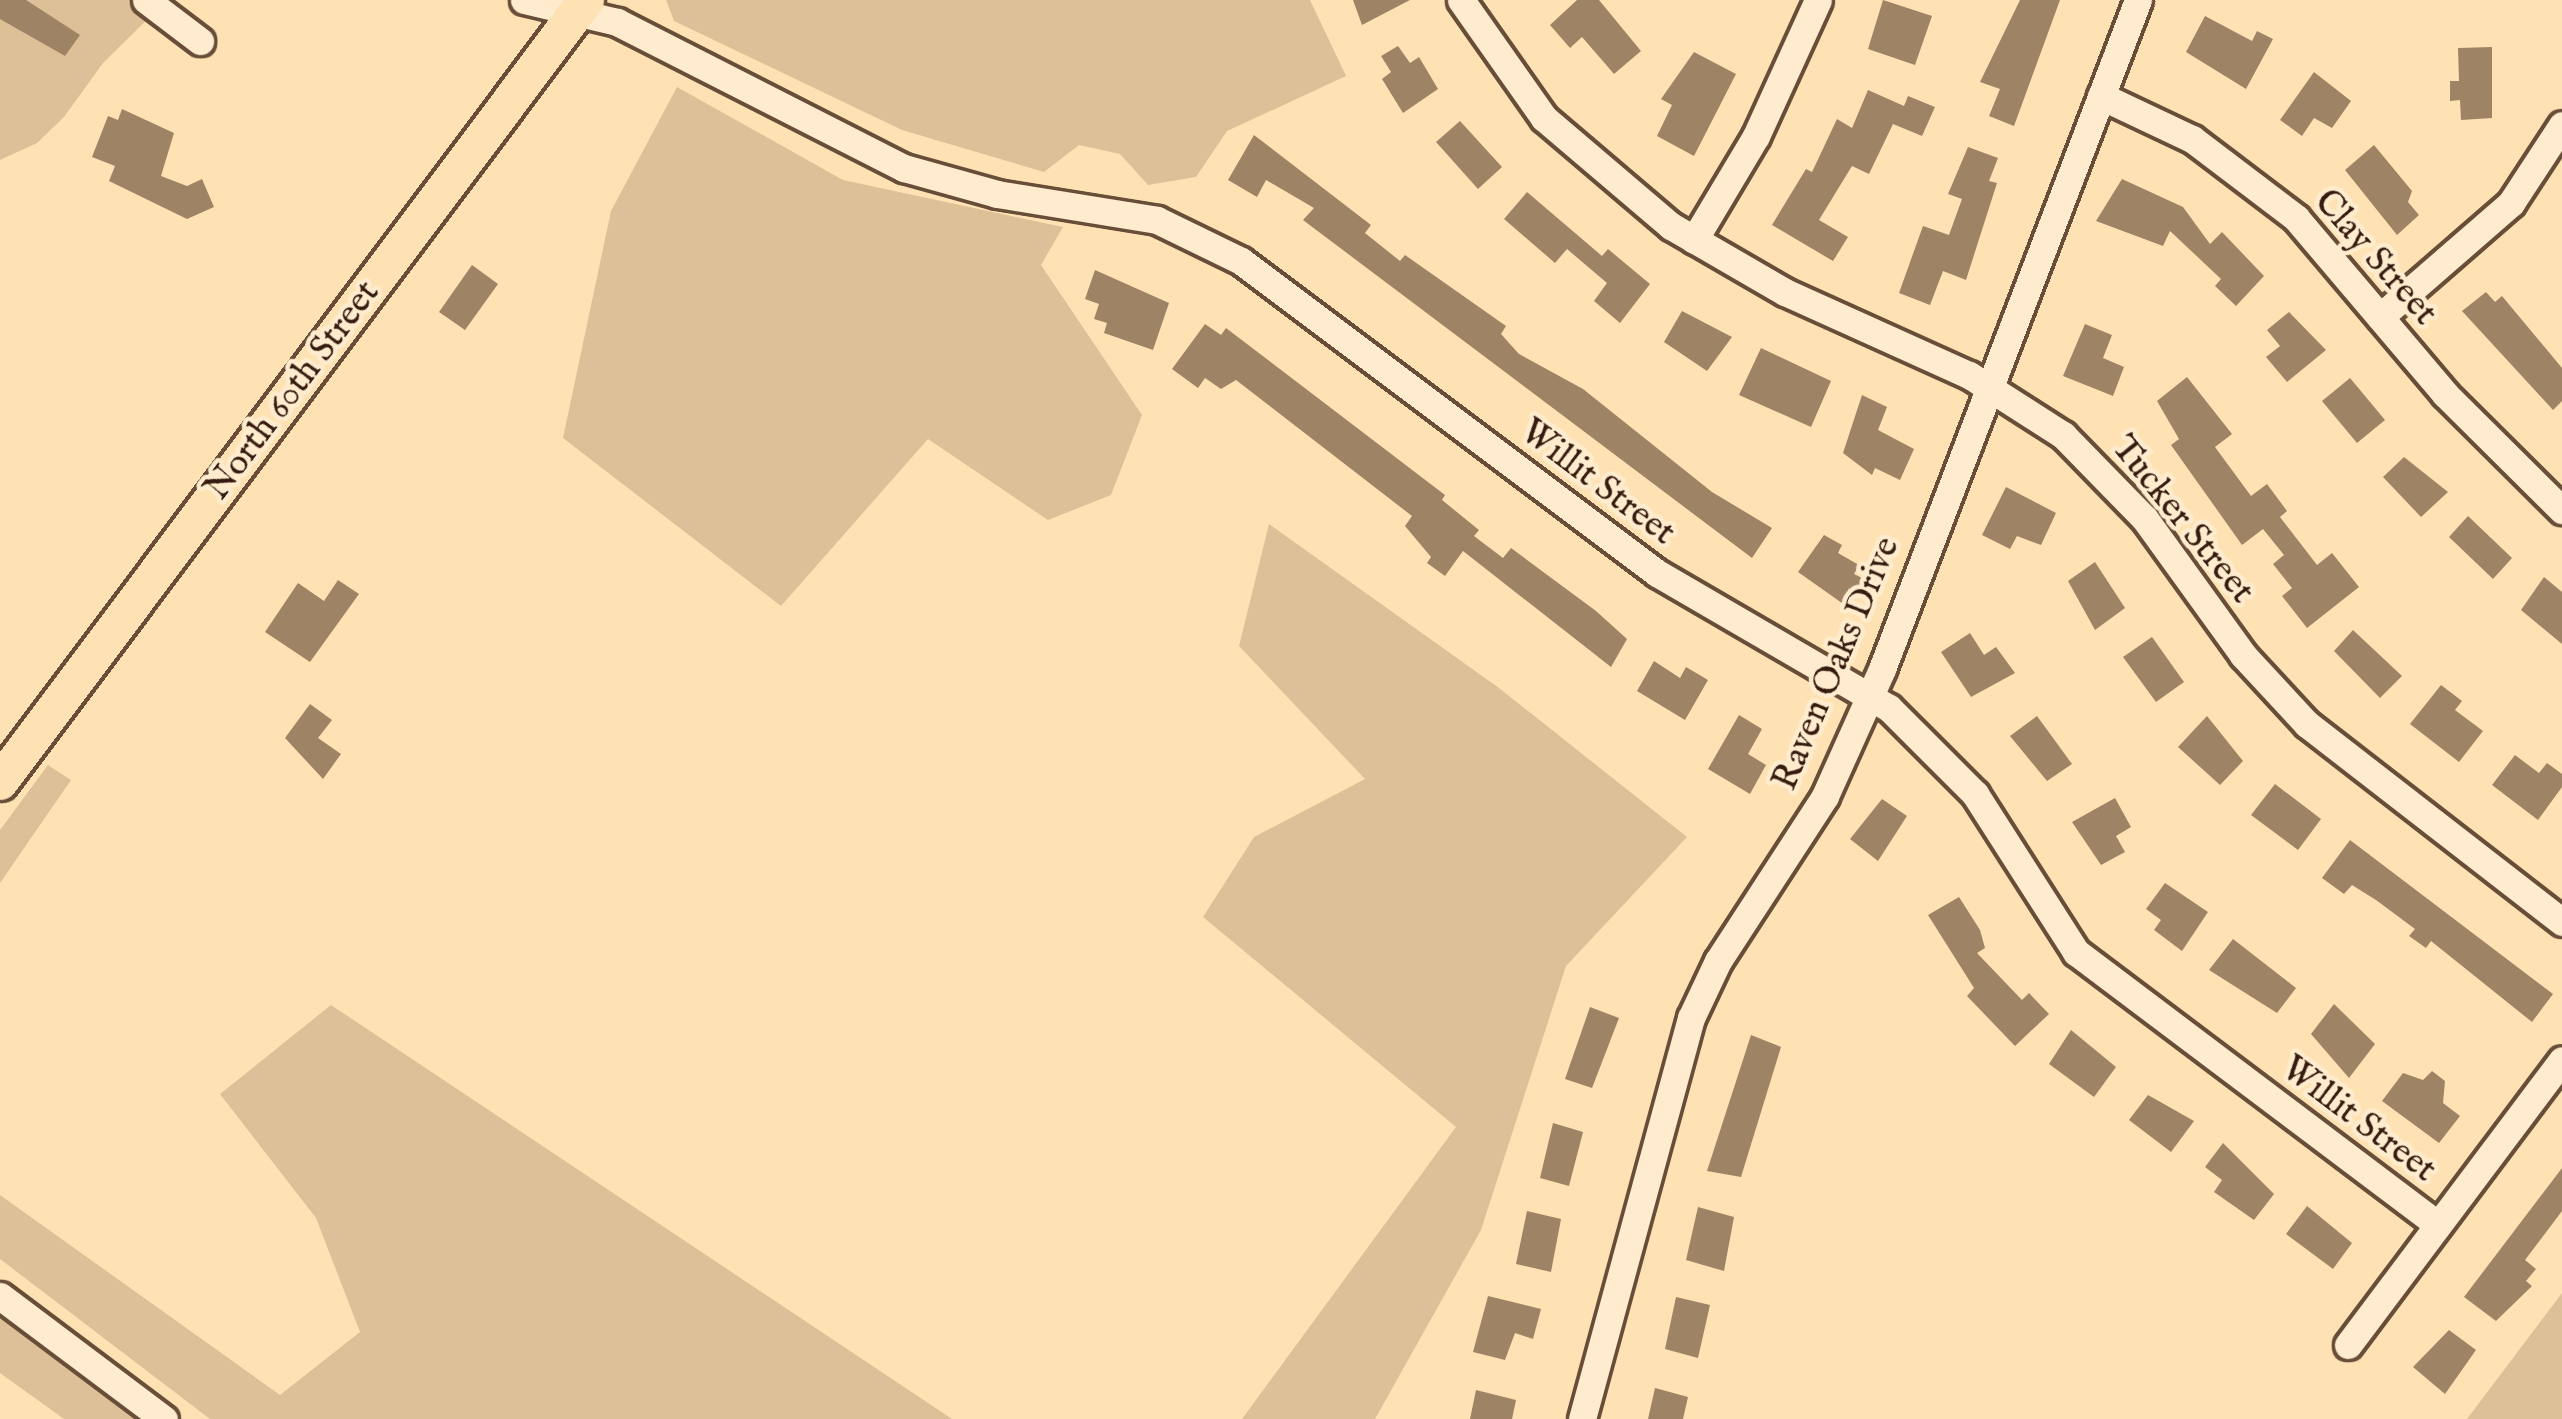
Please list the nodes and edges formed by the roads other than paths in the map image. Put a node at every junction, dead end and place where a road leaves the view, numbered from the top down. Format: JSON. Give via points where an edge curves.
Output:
{"nodes":[{"id":1,"x":146,"y":0,"type":"edge"},
{"id":2,"x":524,"y":0,"type":"edge"},
{"id":3,"x":1461,"y":0,"type":"edge"},
{"id":4,"x":1818,"y":0,"type":"edge"},
{"id":5,"x":2138,"y":0,"type":"edge"},
{"id":6,"x":581,"y":6,"type":"edge"},
{"id":7,"x":200,"y":41,"type":"dead end"},
{"id":8,"x":2102,"y":97,"type":"junction"},
{"id":9,"x":2562,"y":125,"type":"edge"},
{"id":10,"x":1694,"y":239,"type":"junction"},
{"id":11,"x":2380,"y":317,"type":"junction"},
{"id":12,"x":1988,"y":385,"type":"junction"},
{"id":13,"x":2562,"y":510,"type":"edge"},
{"id":14,"x":1870,"y":692,"type":"junction"},
{"id":15,"x":2,"y":774,"type":"edge"},
{"id":16,"x":2562,"y":922,"type":"edge"},
{"id":17,"x":2562,"y":1060,"type":"edge"},
{"id":18,"x":2438,"y":1225,"type":"junction"},
{"id":19,"x":0,"y":1296,"type":"edge"},
{"id":20,"x":2348,"y":1345,"type":"dead end"},
{"id":21,"x":164,"y":1419,"type":"edge"},
{"id":22,"x":1582,"y":1419,"type":"edge"}],
"edges":[{"from":1,"to":7,"type":"street"},
{"from":2,"to":6,"type":"street","name":"Willit Street"},
{"from":3,"to":10,"type":"street","name":"Tucker Street","via":[[1544,118]]},
{"from":4,"to":10,"type":"street","via":[[1756,136]]},
{"from":5,"to":8,"type":"street","name":"Raven Oaks Drive"},
{"from":6,"to":14,"type":"street","name":"Willit Street","via":[[904,168],[997,194],[1157,220],[1216,246],[1657,573]]},
{"from":6,"to":15,"type":"main road","name":"North 60th Street"},
{"from":8,"to":11,"type":"street","name":"Clay Street","via":[[2192,139],[2254,182]]},
{"from":8,"to":12,"type":"street","name":"Raven Oaks Drive"},
{"from":9,"to":11,"type":"street","via":[[2511,203]]},
{"from":10,"to":12,"type":"street","name":"Tucker Street","via":[[1785,292]]},
{"from":11,"to":13,"type":"street","name":"Clay Street"},
{"from":12,"to":14,"type":"street","name":"Raven Oaks Drive"},
{"from":12,"to":16,"type":"street","name":"Tucker Street","via":[[2063,435],[2111,480],[2243,655],[2307,724]]},
{"from":14,"to":18,"type":"street","name":"Willit Street","via":[[1975,794],[2077,952]]},
{"from":14,"to":22,"type":"street","name":"Raven Oaks Drive","via":[[1825,796],[1738,928],[1691,1018]]},
{"from":17,"to":18,"type":"street"},
{"from":18,"to":20,"type":"street"},
{"from":19,"to":21,"type":"street"}]}
